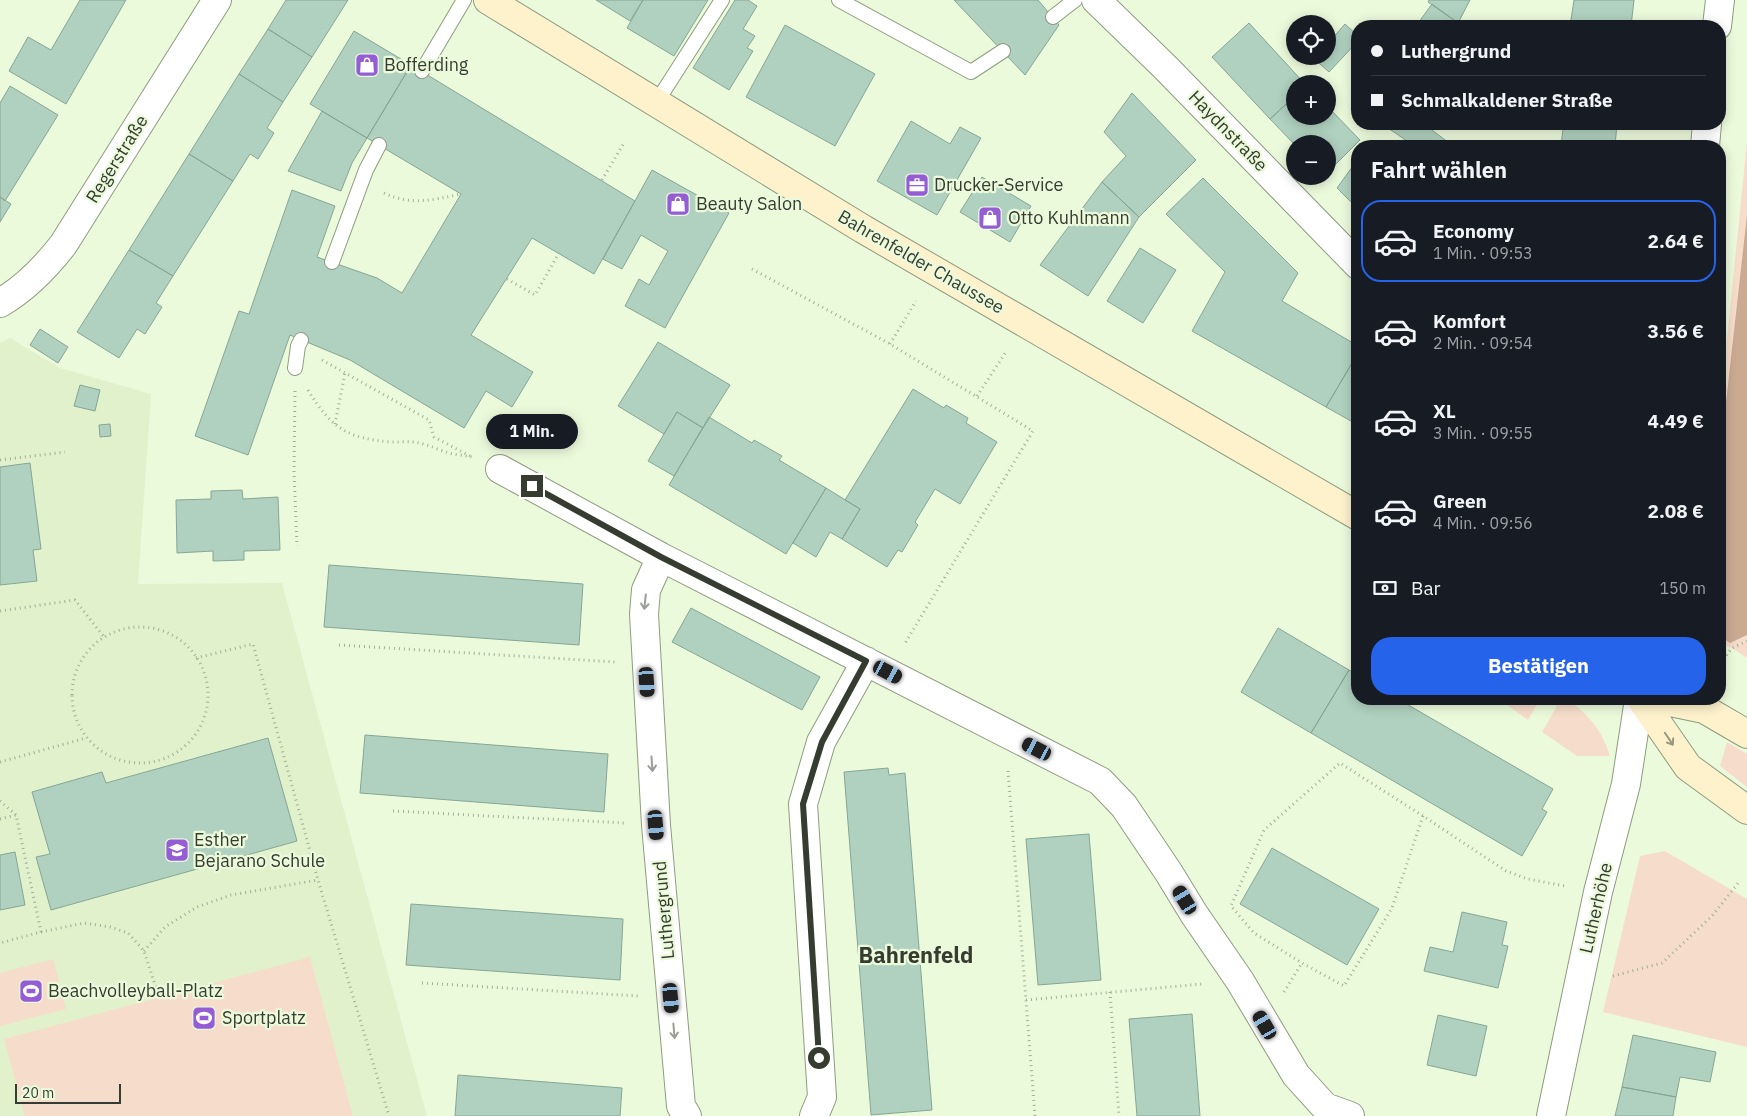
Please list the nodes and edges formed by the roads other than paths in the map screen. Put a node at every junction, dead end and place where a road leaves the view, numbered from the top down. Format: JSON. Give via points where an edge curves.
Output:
{"nodes":[{"id":1,"x":216,"y":0,"type":"edge"},
{"id":2,"x":464,"y":0,"type":"edge"},
{"id":3,"x":488,"y":0,"type":"edge"},
{"id":4,"x":722,"y":0,"type":"edge"},
{"id":5,"x":839,"y":0,"type":"edge"},
{"id":6,"x":1074,"y":0,"type":"edge"},
{"id":7,"x":1096,"y":0,"type":"edge"},
{"id":8,"x":1720,"y":0,"type":"edge"},
{"id":9,"x":1052,"y":17,"type":"dead end"},
{"id":10,"x":1718,"y":20,"type":"edge"},
{"id":11,"x":1002,"y":51,"type":"dead end"},
{"id":12,"x":422,"y":71,"type":"dead end"},
{"id":13,"x":656,"y":103,"type":"junction"},
{"id":14,"x":379,"y":145,"type":"dead end"},
{"id":15,"x":1351,"y":258,"type":"edge"},
{"id":16,"x":332,"y":262,"type":"dead end"},
{"id":17,"x":0,"y":303,"type":"edge"},
{"id":18,"x":299,"y":343,"type":"road end"},
{"id":19,"x":295,"y":368,"type":"road end"},
{"id":20,"x":500,"y":469,"type":"dead end"},
{"id":21,"x":1351,"y":512,"type":"edge"},
{"id":22,"x":661,"y":557,"type":"junction"},
{"id":23,"x":877,"y":667,"type":"junction"},
{"id":24,"x":1639,"y":705,"type":"edge"},
{"id":25,"x":1644,"y":705,"type":"edge"},
{"id":26,"x":1685,"y":705,"type":"edge"},
{"id":27,"x":1747,"y":734,"type":"edge"},
{"id":28,"x":1747,"y":810,"type":"edge"},
{"id":29,"x":687,"y":1116,"type":"edge"},
{"id":30,"x":814,"y":1116,"type":"edge"},
{"id":31,"x":1350,"y":1116,"type":"edge"},
{"id":32,"x":1551,"y":1116,"type":"edge"}],
"edges":[{"from":1,"to":17,"type":"street","name":"Regerstraße","via":[[63,245],[32,280]]},
{"from":2,"to":12,"type":"lane"},
{"from":3,"to":13,"type":"main road","name":"Bahrenfelder Chaussee"},
{"from":4,"to":13,"type":"lane"},
{"from":5,"to":11,"type":"lane","via":[[971,72]]},
{"from":6,"to":9,"type":"lane"},
{"from":7,"to":15,"type":"street","name":"Haydnstraße"},
{"from":8,"to":10,"type":"street"},
{"from":13,"to":21,"type":"main road","name":"Bahrenfelder Chaussee","via":[[863,229]]},
{"from":14,"to":16,"type":"lane","via":[[361,182]]},
{"from":18,"to":19,"type":"lane"},
{"from":20,"to":22,"type":"street"},
{"from":22,"to":23,"type":"street"},
{"from":22,"to":29,"type":"street","name":"Luthergrund","one_way":true,"via":[[646,590],[646,664],[672,1008],[681,1106]]},
{"from":23,"to":30,"type":"street","via":[[822,742],[803,804],[822,1097]]},
{"from":23,"to":31,"type":"street","via":[[1100,781],[1124,806],[1240,981],[1296,1076],[1325,1107]]},
{"from":24,"to":32,"type":"street","name":"Lutherhöhe","via":[[1626,784],[1598,892]]},
{"from":25,"to":28,"type":"main road","one_way":true,"via":[[1688,768]]},
{"from":26,"to":27,"type":"main road","via":[[1704,709]]}]}
